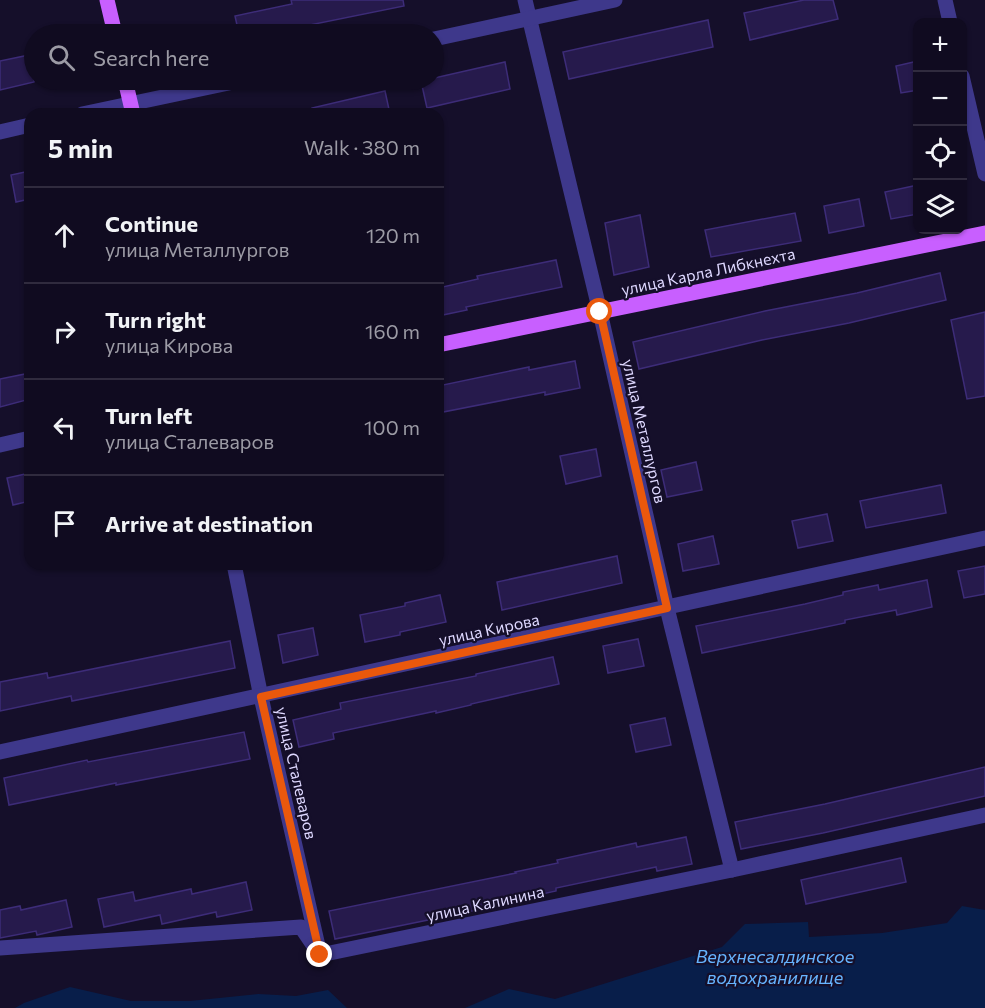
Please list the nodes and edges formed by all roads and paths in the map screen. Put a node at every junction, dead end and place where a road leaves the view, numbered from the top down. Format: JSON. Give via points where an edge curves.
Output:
{"nodes":[{"id":1,"x":107,"y":0,"type":"edge"},
{"id":2,"x":525,"y":0,"type":"edge"},
{"id":3,"x":615,"y":0,"type":"edge"},
{"id":4,"x":945,"y":0,"type":"edge"},
{"id":5,"x":949,"y":18,"type":"edge"},
{"id":6,"x":529,"y":19,"type":"junction"},
{"id":7,"x":113,"y":24,"type":"edge"},
{"id":8,"x":444,"y":37,"type":"edge"},
{"id":9,"x":127,"y":90,"type":"edge"},
{"id":10,"x":205,"y":90,"type":"edge"},
{"id":11,"x":967,"y":94,"type":"edge"},
{"id":12,"x":132,"y":108,"type":"edge"},
{"id":13,"x":136,"y":108,"type":"edge"},
{"id":14,"x":24,"y":126,"type":"edge"},
{"id":15,"x":0,"y":132,"type":"edge"},
{"id":16,"x":985,"y":174,"type":"edge"},
{"id":17,"x":985,"y":233,"type":"edge"},
{"id":18,"x":600,"y":312,"type":"junction"},
{"id":19,"x":444,"y":344,"type":"edge"},
{"id":20,"x":24,"y":439,"type":"edge"},
{"id":21,"x":0,"y":445,"type":"edge"},
{"id":22,"x":985,"y":538,"type":"edge"},
{"id":23,"x":235,"y":570,"type":"edge"},
{"id":24,"x":667,"y":608,"type":"junction"},
{"id":25,"x":261,"y":697,"type":"junction"},
{"id":26,"x":0,"y":752,"type":"edge"},
{"id":27,"x":985,"y":815,"type":"edge"},
{"id":28,"x":732,"y":870,"type":"junction"},
{"id":29,"x":0,"y":948,"type":"edge"},
{"id":30,"x":320,"y":955,"type":"junction"}],
"edges":[{"from":1,"to":7,"type":"main road"},
{"from":2,"to":6,"type":"street","name":"улица Металлургов"},
{"from":3,"to":6,"type":"street"},
{"from":4,"to":5,"type":"street"},
{"from":6,"to":8,"type":"street"},
{"from":6,"to":18,"type":"street","name":"улица Металлургов"},
{"from":9,"to":12,"type":"main road"},
{"from":10,"to":13,"type":"street"},
{"from":11,"to":16,"type":"street"},
{"from":14,"to":15,"type":"street"},
{"from":17,"to":18,"type":"main road","name":"улица Карла Либкнехта"},
{"from":18,"to":19,"type":"main road","name":"улица Карла Либкнехта"},
{"from":18,"to":24,"type":"street","name":"улица Металлургов"},
{"from":20,"to":21,"type":"street"},
{"from":22,"to":24,"type":"street","name":"улица Кирова"},
{"from":23,"to":25,"type":"street","name":"улица Сталеваров"},
{"from":24,"to":25,"type":"street","name":"улица Кирова"},
{"from":24,"to":28,"type":"street","name":"улица Металлургов"},
{"from":25,"to":26,"type":"street","name":"улица Кирова"},
{"from":25,"to":30,"type":"street","name":"улица Сталеваров"},
{"from":27,"to":28,"type":"street","name":"улица Калинина"},
{"from":28,"to":30,"type":"street","name":"улица Калинина"},
{"from":29,"to":30,"type":"street","via":[[301,927]]}]}
